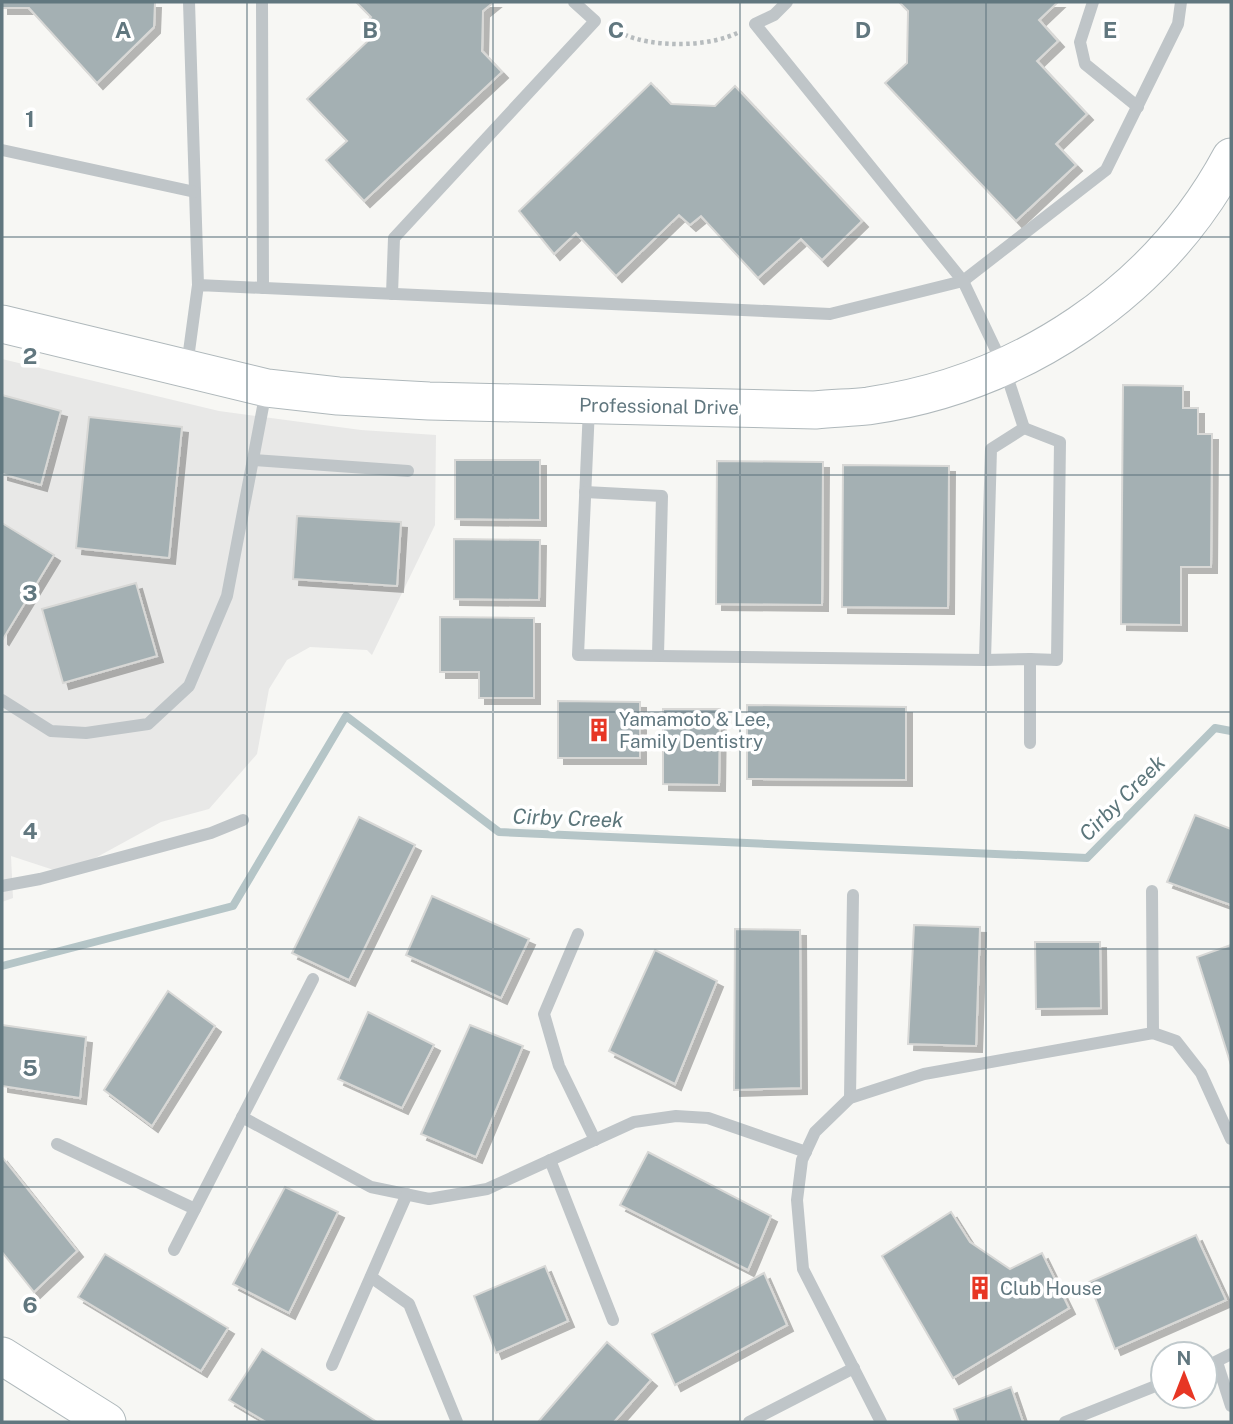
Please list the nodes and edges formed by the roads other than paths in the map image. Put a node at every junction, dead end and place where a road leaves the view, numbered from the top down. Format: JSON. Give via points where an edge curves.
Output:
{"nodes":[{"id":1,"x":189,"y":2,"type":"edge"},
{"id":2,"x":262,"y":2,"type":"edge"},
{"id":3,"x":574,"y":2,"type":"edge"},
{"id":4,"x":787,"y":2,"type":"edge"},
{"id":5,"x":1093,"y":2,"type":"edge"},
{"id":6,"x":1181,"y":2,"type":"edge"},
{"id":7,"x":1138,"y":107,"type":"junction"},
{"id":8,"x":2,"y":150,"type":"edge"},
{"id":9,"x":1231,"y":157,"type":"edge"},
{"id":10,"x":195,"y":192,"type":"junction"},
{"id":11,"x":963,"y":281,"type":"junction"},
{"id":12,"x":198,"y":285,"type":"junction"},
{"id":13,"x":263,"y":288,"type":"junction"},
{"id":14,"x":392,"y":294,"type":"junction"},
{"id":15,"x":2,"y":324,"type":"edge"},
{"id":16,"x":1004,"y":367,"type":"junction"},
{"id":17,"x":186,"y":368,"type":"junction"},
{"id":18,"x":267,"y":388,"type":"junction"},
{"id":19,"x":589,"y":405,"type":"junction"},
{"id":20,"x":1024,"y":428,"type":"junction"},
{"id":21,"x":253,"y":460,"type":"junction"},
{"id":22,"x":408,"y":471,"type":"dead end"},
{"id":23,"x":585,"y":492,"type":"junction"},
{"id":24,"x":658,"y":655,"type":"junction"},
{"id":25,"x":1030,"y":659,"type":"junction"},
{"id":26,"x":985,"y":660,"type":"junction"},
{"id":27,"x":2,"y":700,"type":"edge"},
{"id":28,"x":1030,"y":743,"type":"dead end"},
{"id":29,"x":243,"y":820,"type":"dead end"},
{"id":30,"x":2,"y":886,"type":"edge"},
{"id":31,"x":1152,"y":891,"type":"dead end"},
{"id":32,"x":853,"y":895,"type":"dead end"},
{"id":33,"x":578,"y":934,"type":"dead end"},
{"id":34,"x":313,"y":979,"type":"dead end"},
{"id":35,"x":1153,"y":1032,"type":"junction"},
{"id":36,"x":850,"y":1098,"type":"junction"},
{"id":37,"x":242,"y":1117,"type":"junction"},
{"id":38,"x":1231,"y":1139,"type":"edge"},
{"id":39,"x":595,"y":1140,"type":"junction"},
{"id":40,"x":57,"y":1144,"type":"dead end"},
{"id":41,"x":806,"y":1152,"type":"junction"},
{"id":42,"x":550,"y":1160,"type":"junction"},
{"id":43,"x":407,"y":1194,"type":"junction"},
{"id":44,"x":195,"y":1209,"type":"junction"},
{"id":45,"x":174,"y":1250,"type":"dead end"},
{"id":46,"x":371,"y":1278,"type":"junction"},
{"id":47,"x":613,"y":1320,"type":"dead end"},
{"id":48,"x":2,"y":1356,"type":"edge"},
{"id":49,"x":332,"y":1365,"type":"dead end"},
{"id":50,"x":854,"y":1368,"type":"junction"},
{"id":51,"x":1219,"y":1381,"type":"edge"},
{"id":52,"x":1149,"y":1389,"type":"edge"},
{"id":53,"x":1231,"y":1406,"type":"edge"},
{"id":54,"x":107,"y":1422,"type":"edge"},
{"id":55,"x":457,"y":1422,"type":"edge"},
{"id":56,"x":749,"y":1422,"type":"edge"},
{"id":57,"x":881,"y":1422,"type":"edge"},
{"id":58,"x":1065,"y":1422,"type":"edge"}],
"edges":[{"from":1,"to":10,"type":"lane"},
{"from":2,"to":13,"type":"lane"},
{"from":3,"to":14,"type":"lane","via":[[595,21],[394,237]]},
{"from":4,"to":11,"type":"lane","via":[[755,24]]},
{"from":5,"to":7,"type":"lane","via":[[1080,42],[1085,64]]},
{"from":6,"to":7,"type":"lane","via":[[1178,24]]},
{"from":7,"to":11,"type":"lane","via":[[1107,170]]},
{"from":8,"to":10,"type":"lane"},
{"from":9,"to":16,"type":"street","name":"Professional Drive","via":[[1182,232],[1148,269],[1065,336]]},
{"from":10,"to":12,"type":"lane"},
{"from":11,"to":14,"type":"lane","via":[[830,314]]},
{"from":11,"to":16,"type":"lane"},
{"from":12,"to":13,"type":"lane"},
{"from":12,"to":17,"type":"lane"},
{"from":13,"to":14,"type":"lane"},
{"from":15,"to":17,"type":"street","name":"Professional Drive"},
{"from":16,"to":19,"type":"street","name":"Professional Drive","via":[[923,395],[868,406],[816,410]]},
{"from":16,"to":20,"type":"lane"},
{"from":17,"to":18,"type":"street","name":"Professional Drive"},
{"from":18,"to":19,"type":"street","name":"Professional Drive","via":[[351,397]]},
{"from":18,"to":21,"type":"lane"},
{"from":19,"to":23,"type":"lane"},
{"from":20,"to":25,"type":"lane","via":[[1060,442],[1057,660]]},
{"from":20,"to":26,"type":"lane","via":[[991,449]]},
{"from":21,"to":22,"type":"lane"},
{"from":21,"to":27,"type":"lane","via":[[227,596],[189,686],[148,724],[86,733],[51,731]]},
{"from":23,"to":24,"type":"lane","via":[[662,496]]},
{"from":23,"to":24,"type":"lane","via":[[579,654]]},
{"from":24,"to":26,"type":"lane"},
{"from":25,"to":26,"type":"lane"},
{"from":25,"to":28,"type":"lane"},
{"from":29,"to":30,"type":"lane"},
{"from":31,"to":35,"type":"lane"},
{"from":32,"to":36,"type":"lane"},
{"from":33,"to":39,"type":"lane","via":[[544,1014],[559,1066]]},
{"from":34,"to":37,"type":"lane"},
{"from":35,"to":36,"type":"lane","via":[[924,1074]]},
{"from":35,"to":38,"type":"lane","via":[[1176,1041],[1201,1073]]},
{"from":36,"to":41,"type":"lane","via":[[815,1132]]},
{"from":37,"to":43,"type":"lane","via":[[371,1187]]},
{"from":37,"to":44,"type":"lane"},
{"from":39,"to":41,"type":"lane","via":[[634,1122],[676,1116],[708,1118]]},
{"from":39,"to":42,"type":"lane"},
{"from":40,"to":44,"type":"lane"},
{"from":41,"to":50,"type":"lane","via":[[797,1200],[803,1269]]},
{"from":42,"to":43,"type":"lane","via":[[487,1189],[429,1199]]},
{"from":42,"to":47,"type":"lane"},
{"from":43,"to":46,"type":"lane"},
{"from":44,"to":45,"type":"lane"},
{"from":46,"to":49,"type":"lane"},
{"from":46,"to":55,"type":"lane","via":[[409,1304]]},
{"from":48,"to":54,"type":"street"},
{"from":50,"to":56,"type":"lane"},
{"from":50,"to":57,"type":"lane"},
{"from":51,"to":53,"type":"lane"},
{"from":52,"to":58,"type":"lane"}]}
